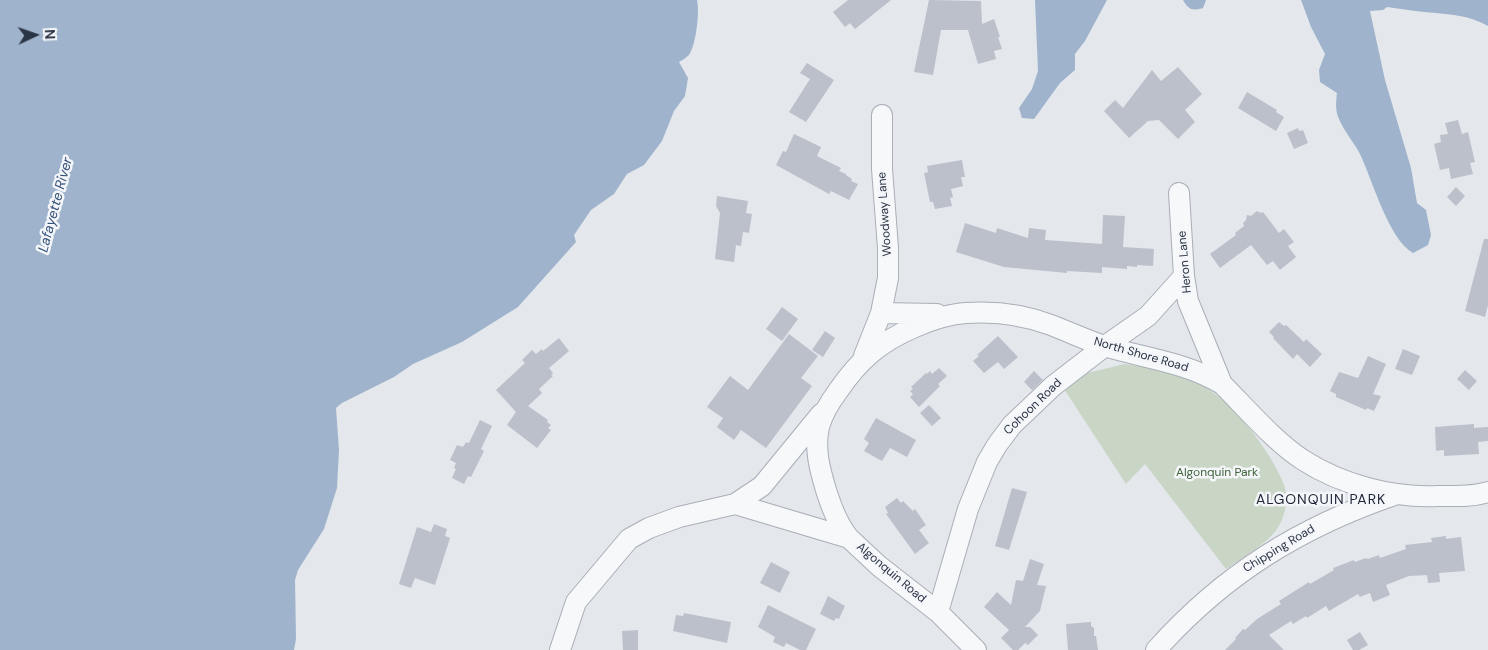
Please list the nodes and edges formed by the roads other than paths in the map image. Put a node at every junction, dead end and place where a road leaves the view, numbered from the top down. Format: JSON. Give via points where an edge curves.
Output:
{"nodes":[{"id":1,"x":882,"y":115,"type":"dead end"},
{"id":2,"x":1179,"y":194,"type":"dead end"},
{"id":3,"x":1184,"y":276,"type":"junction"},
{"id":4,"x":881,"y":313,"type":"junction"},
{"id":5,"x":947,"y":316,"type":"junction"},
{"id":6,"x":1105,"y":346,"type":"junction"},
{"id":7,"x":862,"y":360,"type":"junction"},
{"id":8,"x":1222,"y":384,"type":"junction"},
{"id":9,"x":824,"y":410,"type":"junction"},
{"id":10,"x":1487,"y":493,"type":"edge"},
{"id":11,"x":1397,"y":494,"type":"junction"},
{"id":12,"x":735,"y":504,"type":"junction"},
{"id":13,"x":848,"y":538,"type":"junction"},
{"id":14,"x":938,"y":612,"type":"junction"},
{"id":15,"x":560,"y":650,"type":"edge"},
{"id":16,"x":976,"y":650,"type":"edge"},
{"id":17,"x":1156,"y":650,"type":"edge"}],
"edges":[{"from":1,"to":4,"type":"street","name":"Woodway Lane","via":[[888,278]]},
{"from":2,"to":3,"type":"street","name":"Heron Lane"},
{"from":3,"to":6,"type":"street","name":"Cohoon Road","via":[[1148,316]]},
{"from":3,"to":8,"type":"street","name":"Heron Lane","via":[[1188,301]]},
{"from":4,"to":5,"type":"street"},
{"from":4,"to":7,"type":"street","name":"Woodway Lane"},
{"from":5,"to":6,"type":"street","name":"North Shore Road","via":[[994,313],[1022,317]]},
{"from":5,"to":7,"type":"street","name":"North Shore Road","via":[[893,337]]},
{"from":6,"to":8,"type":"street","name":"North Shore Road","via":[[1185,366]]},
{"from":6,"to":14,"type":"street","name":"Cohoon Road","via":[[1053,386],[1012,425],[997,445],[968,509]]},
{"from":7,"to":9,"type":"street","name":"North Shore Road"},
{"from":8,"to":11,"type":"street","name":"North Shore Road","via":[[1278,440],[1303,460],[1340,479]]},
{"from":9,"to":12,"type":"street","name":"North Shore Road","via":[[762,486]]},
{"from":9,"to":13,"type":"street","name":"North Shore Road","via":[[817,449],[820,469],[828,499]]},
{"from":10,"to":11,"type":"street","name":"North Shore Road","via":[[1420,497]]},
{"from":11,"to":17,"type":"street","name":"Chipping Road","via":[[1364,505],[1271,551],[1201,603]]},
{"from":12,"to":13,"type":"street","name":"Algonquin Road"},
{"from":12,"to":15,"type":"street","name":"North Shore Road","via":[[679,517],[629,538],[576,602]]},
{"from":13,"to":14,"type":"street","name":"Algonquin Road"},
{"from":14,"to":16,"type":"street","name":"Algonquin Road"}]}
